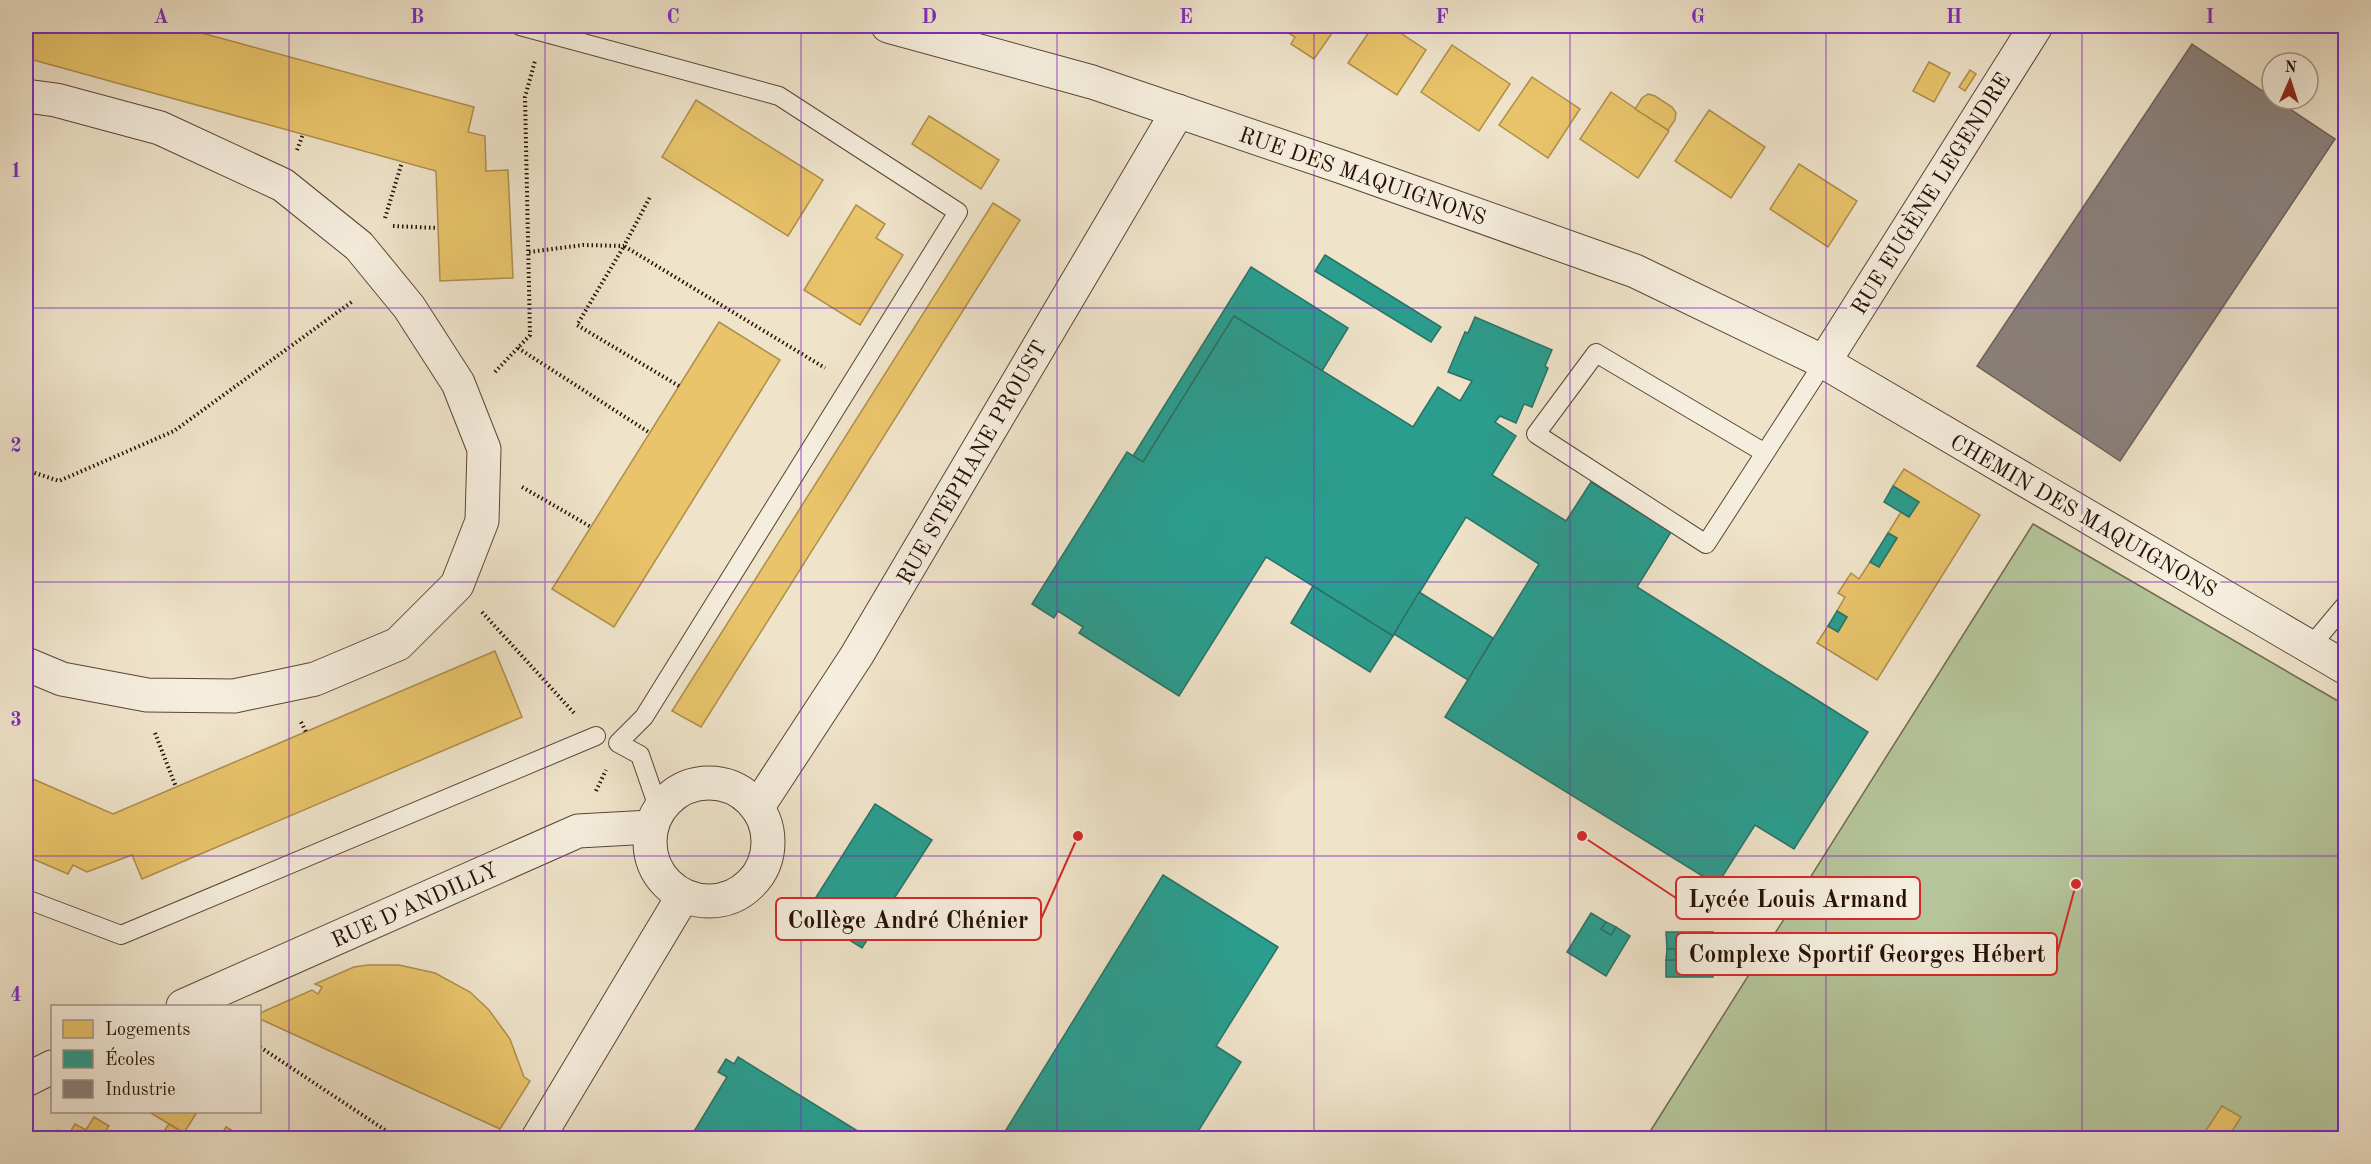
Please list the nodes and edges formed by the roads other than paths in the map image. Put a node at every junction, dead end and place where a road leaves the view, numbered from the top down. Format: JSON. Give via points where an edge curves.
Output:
{"nodes":[{"id":1,"x":520,"y":26,"type":"edge"},
{"id":2,"x":888,"y":26,"type":"edge"},
{"id":3,"x":2036,"y":26,"type":"edge"},
{"id":4,"x":26,"y":96,"type":"edge"},
{"id":5,"x":1178,"y":111,"type":"junction"},
{"id":6,"x":1824,"y":362,"type":"junction"},
{"id":7,"x":1765,"y":453,"type":"junction"},
{"id":8,"x":2346,"y":604,"type":"edge"},
{"id":9,"x":2310,"y":647,"type":"junction"},
{"id":10,"x":26,"y":664,"type":"edge"},
{"id":11,"x":2346,"y":668,"type":"edge"},
{"id":12,"x":596,"y":736,"type":"road end"},
{"id":13,"x":758,"y":808,"type":"junction"},
{"id":14,"x":655,"y":819,"type":"junction"},
{"id":15,"x":683,"y":896,"type":"junction"},
{"id":16,"x":26,"y":899,"type":"edge"},
{"id":17,"x":185,"y":1005,"type":"edge"},
{"id":18,"x":51,"y":1068,"type":"edge"},
{"id":19,"x":26,"y":1080,"type":"edge"},
{"id":20,"x":538,"y":1138,"type":"edge"}],
"edges":[{"from":1,"to":14,"type":"lane","via":[[779,96],[958,212],[644,717],[618,743],[640,754]]},
{"from":2,"to":5,"type":"street","name":"RUE DES MAQUIGNONS","via":[[1092,82]]},
{"from":3,"to":6,"type":"street","name":"RUE EUGÈNE LEGENDRE"},
{"from":4,"to":10,"type":"street","via":[[56,100],[160,128],[283,185],[359,246],[409,307],[458,383],[484,449],[482,521],[457,585],[398,644],[315,679],[234,696],[147,695],[62,679]]},
{"from":5,"to":6,"type":"street","name":"RUE DES MAQUIGNONS","via":[[1635,271]]},
{"from":5,"to":13,"type":"street","name":"RUE STÉPHANE PROUST","via":[[857,656]]},
{"from":6,"to":7,"type":"lane"},
{"from":6,"to":9,"type":"street","name":"CHEMIN DES MAQUIGNONS"},
{"from":7,"to":7,"type":"lane","via":[[1706,544],[1536,434],[1596,352]]},
{"from":8,"to":9,"type":"lane"},
{"from":9,"to":11,"type":"street","name":"CHEMIN DES MAQUIGNONS"},
{"from":12,"to":16,"type":"lane","via":[[121,935]]},
{"from":13,"to":14,"type":"street","via":[[744,794],[708,783],[689,786],[672,796]]},
{"from":13,"to":15,"type":"street","via":[[766,826],[768,845],[764,864],[754,881],[721,900]]},
{"from":14,"to":15,"type":"street","via":[[649,848],[654,868],[666,885]]},
{"from":14,"to":17,"type":"street","name":"RUE D'ANDILLY","via":[[578,831]]},
{"from":15,"to":20,"type":"street"},
{"from":18,"to":19,"type":"street"}]}
